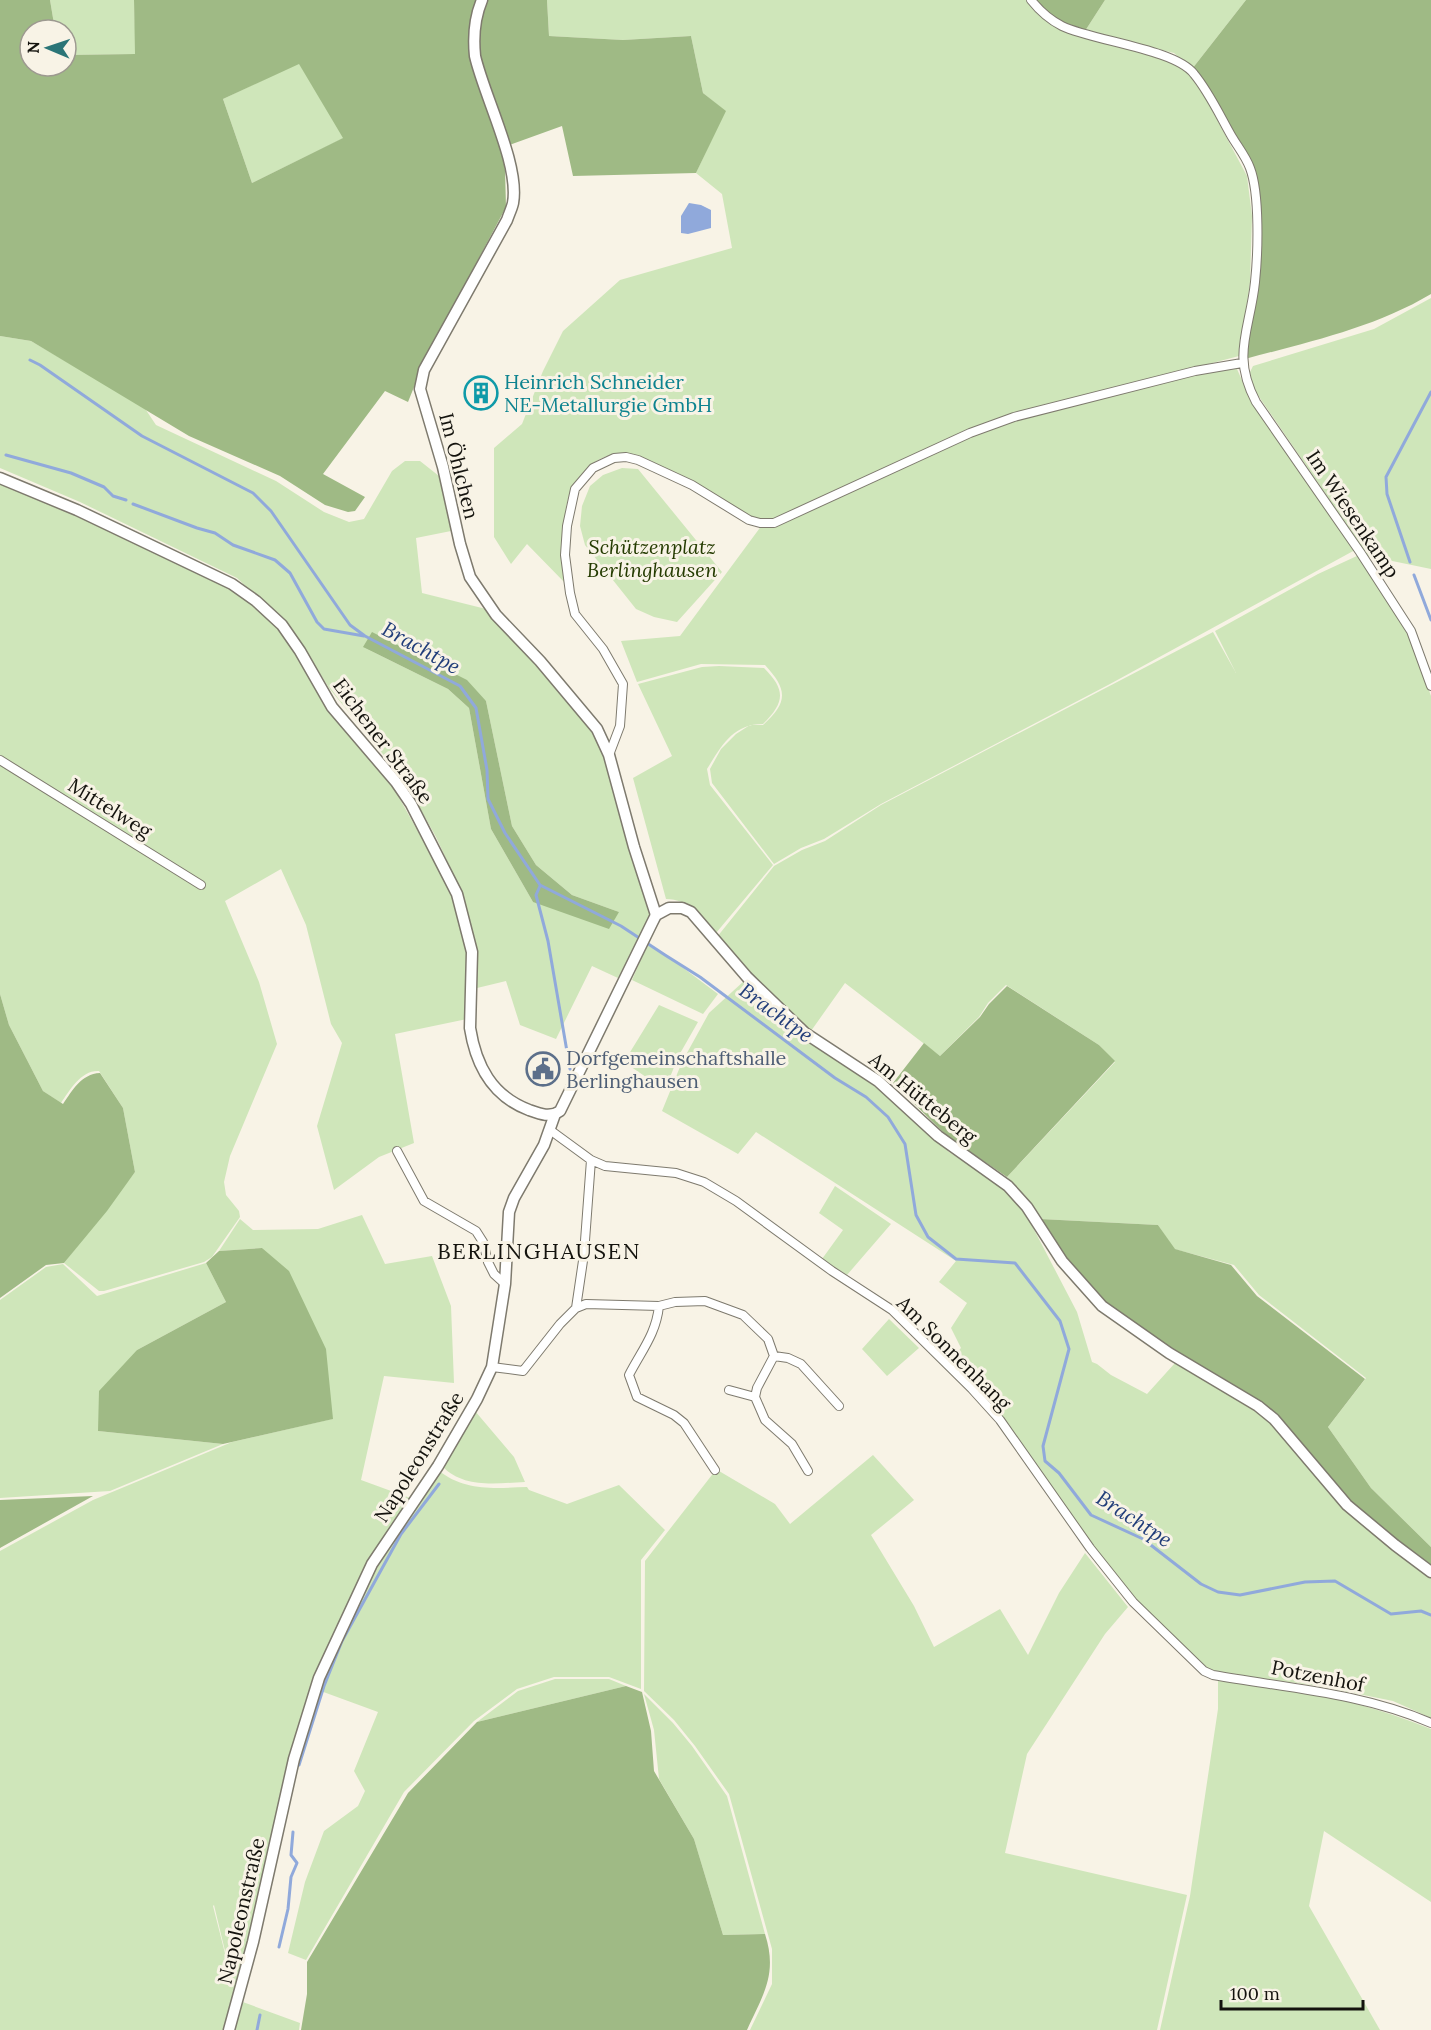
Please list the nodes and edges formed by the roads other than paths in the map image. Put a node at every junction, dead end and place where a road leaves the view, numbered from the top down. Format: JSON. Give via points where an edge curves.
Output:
{"nodes":[{"id":1,"x":482,"y":0,"type":"edge"},
{"id":2,"x":1030,"y":0,"type":"edge"},
{"id":3,"x":1242,"y":363,"type":"junction"},
{"id":4,"x":0,"y":478,"type":"edge"},
{"id":5,"x":1431,"y":686,"type":"edge"},
{"id":6,"x":609,"y":755,"type":"junction"},
{"id":7,"x":0,"y":760,"type":"edge"},
{"id":8,"x":201,"y":885,"type":"dead end"},
{"id":9,"x":656,"y":915,"type":"junction"},
{"id":10,"x":555,"y":1114,"type":"junction"},
{"id":11,"x":550,"y":1130,"type":"junction"},
{"id":12,"x":397,"y":1151,"type":"dead end"},
{"id":13,"x":591,"y":1160,"type":"junction"},
{"id":14,"x":505,"y":1284,"type":"junction"},
{"id":15,"x":658,"y":1306,"type":"junction"},
{"id":16,"x":576,"y":1308,"type":"junction"},
{"id":17,"x":774,"y":1356,"type":"junction"},
{"id":18,"x":492,"y":1367,"type":"junction"},
{"id":19,"x":729,"y":1390,"type":"dead end"},
{"id":20,"x":755,"y":1397,"type":"junction"},
{"id":21,"x":839,"y":1406,"type":"dead end"},
{"id":22,"x":715,"y":1470,"type":"dead end"},
{"id":23,"x":808,"y":1471,"type":"dead end"},
{"id":24,"x":1431,"y":1572,"type":"edge"},
{"id":25,"x":1199,"y":1666,"type":"joint"},
{"id":26,"x":1431,"y":1722,"type":"edge"},
{"id":27,"x":229,"y":2030,"type":"edge"}],
"edges":[{"from":1,"to":6,"type":"main road","name":"Im Öhlchen","via":[[474,22],[475,56],[509,160],[513,204],[424,370],[420,388],[470,577],[496,615],[597,729]]},
{"from":2,"to":3,"type":"street","via":[[1061,26],[1184,64],[1209,97],[1251,169],[1254,190],[1255,281]]},
{"from":3,"to":5,"type":"street","name":"Im Wiesenkamp","via":[[1256,402],[1411,631]]},
{"from":3,"to":6,"type":"street","via":[[1195,371],[1014,417],[970,433],[774,523],[749,520],[692,485],[638,460],[626,457],[604,461],[575,489],[565,555],[575,614],[603,649],[623,684],[620,726]]},
{"from":4,"to":10,"type":"main road","name":"Eichener Straße","via":[[232,584],[282,625],[321,692],[411,804],[457,894],[472,952],[470,1028],[485,1076],[498,1092],[523,1108]]},
{"from":6,"to":9,"type":"main road","name":"Im Öhlchen"},
{"from":7,"to":8,"type":"street","name":"Mittelweg"},
{"from":9,"to":10,"type":"main road","name":"Napoleonstraße","via":[[568,1097]]},
{"from":9,"to":24,"type":"main road","name":"Am Hütteberg","via":[[674,907],[691,912],[747,977],[805,1033],[878,1082],[947,1143],[1008,1186],[1095,1299],[1169,1353],[1258,1406],[1274,1419],[1347,1505]]},
{"from":10,"to":11,"type":"main road","name":"Napoleonstraße"},
{"from":11,"to":13,"type":"street","name":"Am Sonnenhang"},
{"from":11,"to":14,"type":"main road","name":"Napoleonstraße","via":[[509,1212]]},
{"from":12,"to":14,"type":"street","via":[[424,1201],[476,1231],[494,1274]]},
{"from":13,"to":16,"type":"street"},
{"from":13,"to":25,"type":"street","name":"Am Sonnenhang","via":[[605,1166],[683,1174],[704,1182],[901,1318],[1000,1419],[1126,1593]]},
{"from":14,"to":18,"type":"main road","name":"Napoleonstraße"},
{"from":15,"to":16,"type":"street","via":[[586,1304]]},
{"from":15,"to":17,"type":"street","via":[[705,1301],[743,1316],[768,1339]]},
{"from":15,"to":22,"type":"street","via":[[651,1339],[629,1375],[634,1390],[637,1397],[684,1423]]},
{"from":16,"to":18,"type":"street","via":[[524,1371]]},
{"from":17,"to":20,"type":"street"},
{"from":17,"to":21,"type":"street","via":[[801,1364]]},
{"from":18,"to":27,"type":"main road","name":"Napoleonstraße","via":[[438,1466],[372,1564],[319,1678],[294,1760]]},
{"from":19,"to":20,"type":"street"},
{"from":20,"to":23,"type":"street","via":[[765,1420],[792,1444]]},
{"from":25,"to":26,"type":"street","name":"Potzenhof","via":[[1213,1676],[1314,1690]]}]}
